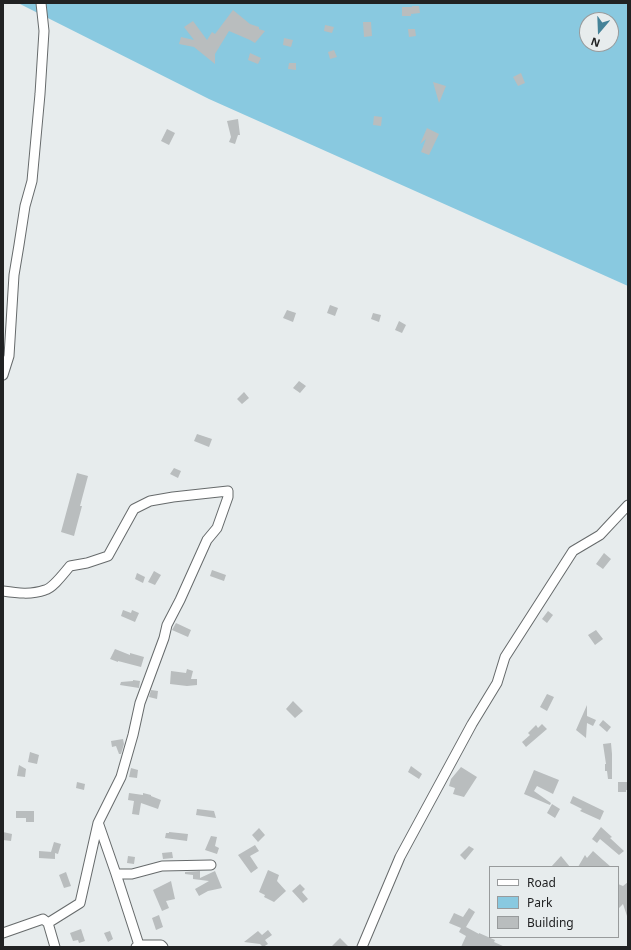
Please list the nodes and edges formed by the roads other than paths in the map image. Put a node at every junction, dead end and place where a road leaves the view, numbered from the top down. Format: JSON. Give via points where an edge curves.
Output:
{"nodes":[{"id":1,"x":41,"y":3,"type":"edge"},
{"id":2,"x":3,"y":375,"type":"edge"},
{"id":3,"x":628,"y":505,"type":"edge"},
{"id":4,"x":3,"y":591,"type":"edge"},
{"id":5,"x":98,"y":823,"type":"junction"},
{"id":6,"x":211,"y":866,"type":"dead end"},
{"id":7,"x":116,"y":874,"type":"junction"},
{"id":8,"x":48,"y":923,"type":"junction"},
{"id":9,"x":3,"y":933,"type":"edge"},
{"id":10,"x":137,"y":946,"type":"edge"},
{"id":11,"x":55,"y":947,"type":"edge"},
{"id":12,"x":163,"y":947,"type":"edge"},
{"id":13,"x":362,"y":947,"type":"edge"}],
"edges":[{"from":1,"to":2,"type":"street","via":[[44,31],[32,181],[18,245],[9,356]]},
{"from":3,"to":13,"type":"street","via":[[600,535],[573,552],[505,657],[497,683],[400,857]]},
{"from":4,"to":5,"type":"street","via":[[24,593],[46,590],[70,566],[108,556],[134,509],[150,501],[228,491],[217,528],[207,540],[166,626],[140,703],[121,777]]},
{"from":5,"to":7,"type":"street"},
{"from":5,"to":8,"type":"street","via":[[80,903]]},
{"from":6,"to":7,"type":"street","via":[[162,866],[132,874]]},
{"from":7,"to":10,"type":"street"},
{"from":8,"to":9,"type":"street","via":[[43,919]]},
{"from":8,"to":11,"type":"street"},
{"from":10,"to":12,"type":"street"}]}
